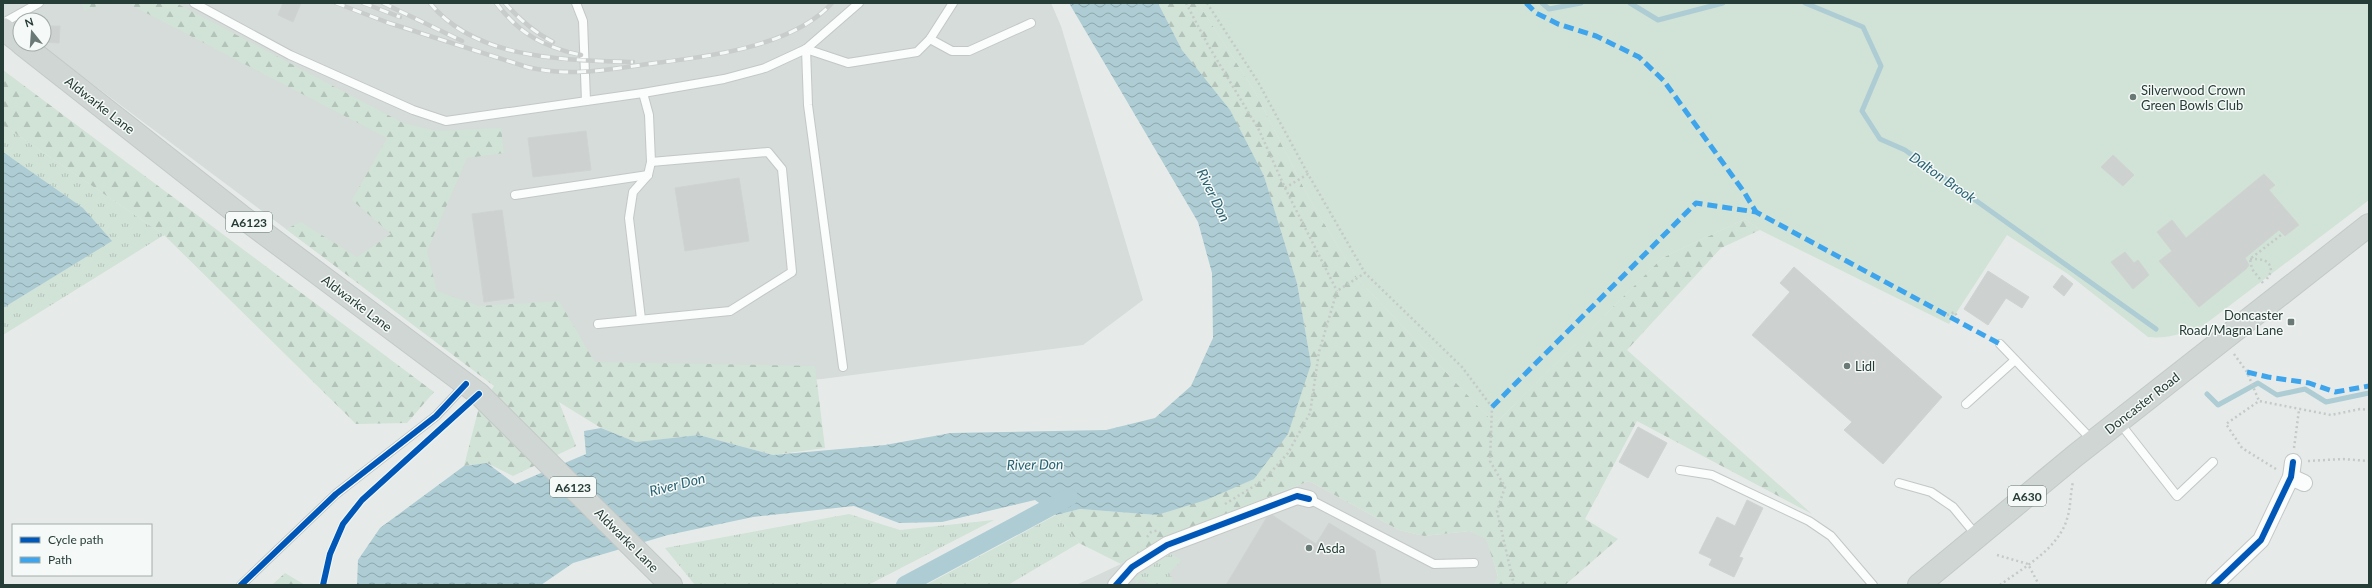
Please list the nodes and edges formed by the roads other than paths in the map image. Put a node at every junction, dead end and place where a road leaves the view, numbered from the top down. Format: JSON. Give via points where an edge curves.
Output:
{"nodes":[{"id":1,"x":39,"y":3,"type":"edge"},
{"id":2,"x":194,"y":3,"type":"edge"},
{"id":3,"x":576,"y":3,"type":"edge"},
{"id":4,"x":859,"y":3,"type":"edge"},
{"id":5,"x":953,"y":3,"type":"edge"},
{"id":6,"x":1031,"y":22,"type":"dead end"},
{"id":7,"x":3,"y":23,"type":"edge"},
{"id":8,"x":3,"y":29,"type":"edge"},
{"id":9,"x":12,"y":36,"type":"edge"},
{"id":10,"x":930,"y":39,"type":"junction"},
{"id":11,"x":806,"y":49,"type":"junction"},
{"id":12,"x":32,"y":52,"type":"edge"},
{"id":13,"x":643,"y":93,"type":"junction"},
{"id":14,"x":586,"y":102,"type":"junction"},
{"id":15,"x":651,"y":162,"type":"junction"},
{"id":16,"x":648,"y":175,"type":"junction"},
{"id":17,"x":515,"y":195,"type":"dead end"},
{"id":18,"x":2369,"y":225,"type":"edge"},
{"id":19,"x":641,"y":319,"type":"junction"},
{"id":20,"x":598,"y":324,"type":"dead end"},
{"id":21,"x":2000,"y":344,"type":"dead end"},
{"id":22,"x":2015,"y":360,"type":"junction"},
{"id":23,"x":843,"y":367,"type":"dead end"},
{"id":24,"x":472,"y":389,"type":"junction"},
{"id":25,"x":1966,"y":404,"type":"dead end"},
{"id":26,"x":2118,"y":422,"type":"junction"},
{"id":27,"x":2094,"y":441,"type":"junction"},
{"id":28,"x":2213,"y":462,"type":"dead end"},
{"id":29,"x":1680,"y":470,"type":"dead end"},
{"id":30,"x":2296,"y":474,"type":"road end"},
{"id":31,"x":1899,"y":483,"type":"dead end"},
{"id":32,"x":1309,"y":499,"type":"joint"},
{"id":33,"x":1978,"y":537,"type":"junction"},
{"id":34,"x":1474,"y":563,"type":"dead end"},
{"id":35,"x":669,"y":583,"type":"edge"},
{"id":36,"x":241,"y":585,"type":"edge"},
{"id":37,"x":1116,"y":585,"type":"edge"},
{"id":38,"x":1873,"y":585,"type":"edge"},
{"id":39,"x":1919,"y":585,"type":"edge"},
{"id":40,"x":2214,"y":585,"type":"edge"}],
"edges":[{"from":1,"to":7,"type":"lane"},
{"from":2,"to":14,"type":"lane","via":[[290,55],[412,110],[446,121]]},
{"from":3,"to":14,"type":"lane","via":[[583,21]]},
{"from":4,"to":11,"type":"lane"},
{"from":5,"to":10,"type":"lane"},
{"from":6,"to":10,"type":"lane","via":[[969,51],[952,51]]},
{"from":8,"to":9,"type":"main road"},
{"from":10,"to":11,"type":"lane","via":[[917,52],[848,64]]},
{"from":11,"to":13,"type":"lane","via":[[766,68],[724,79]]},
{"from":11,"to":23,"type":"lane","via":[[808,105]]},
{"from":12,"to":24,"type":"main road","name":"Aldwarke Lane","number":"A6123","via":[[241,216]]},
{"from":13,"to":14,"type":"lane"},
{"from":13,"to":15,"type":"lane","via":[[649,115]]},
{"from":15,"to":16,"type":"lane"},
{"from":15,"to":19,"type":"lane","via":[[768,152],[782,169],[792,272],[730,311]]},
{"from":16,"to":17,"type":"lane"},
{"from":16,"to":19,"type":"lane","via":[[633,192],[629,218]]},
{"from":18,"to":26,"type":"main road","name":"Doncaster Road","number":"A630"},
{"from":19,"to":20,"type":"lane"},
{"from":21,"to":22,"type":"lane"},
{"from":22,"to":25,"type":"lane"},
{"from":22,"to":27,"type":"lane"},
{"from":24,"to":35,"type":"main road","name":"Aldwarke Lane","number":"A6123"},
{"from":24,"to":36,"type":"lane","via":[[336,494]]},
{"from":26,"to":27,"type":"main road","name":"Doncaster Road","number":"A630"},
{"from":26,"to":28,"type":"lane","via":[[2177,496]]},
{"from":27,"to":33,"type":"main road","name":"Doncaster Road","number":"A630"},
{"from":29,"to":38,"type":"lane","via":[[1712,475],[1809,521],[1830,536]]},
{"from":30,"to":40,"type":"street","via":[[2261,540]]},
{"from":31,"to":33,"type":"lane","via":[[1932,492],[1953,507]]},
{"from":32,"to":34,"type":"lane","via":[[1434,564]]},
{"from":32,"to":37,"type":"street","via":[[1297,496],[1167,545],[1132,567]]},
{"from":33,"to":39,"type":"main road","name":"Doncaster Road","number":"A630"}]}
